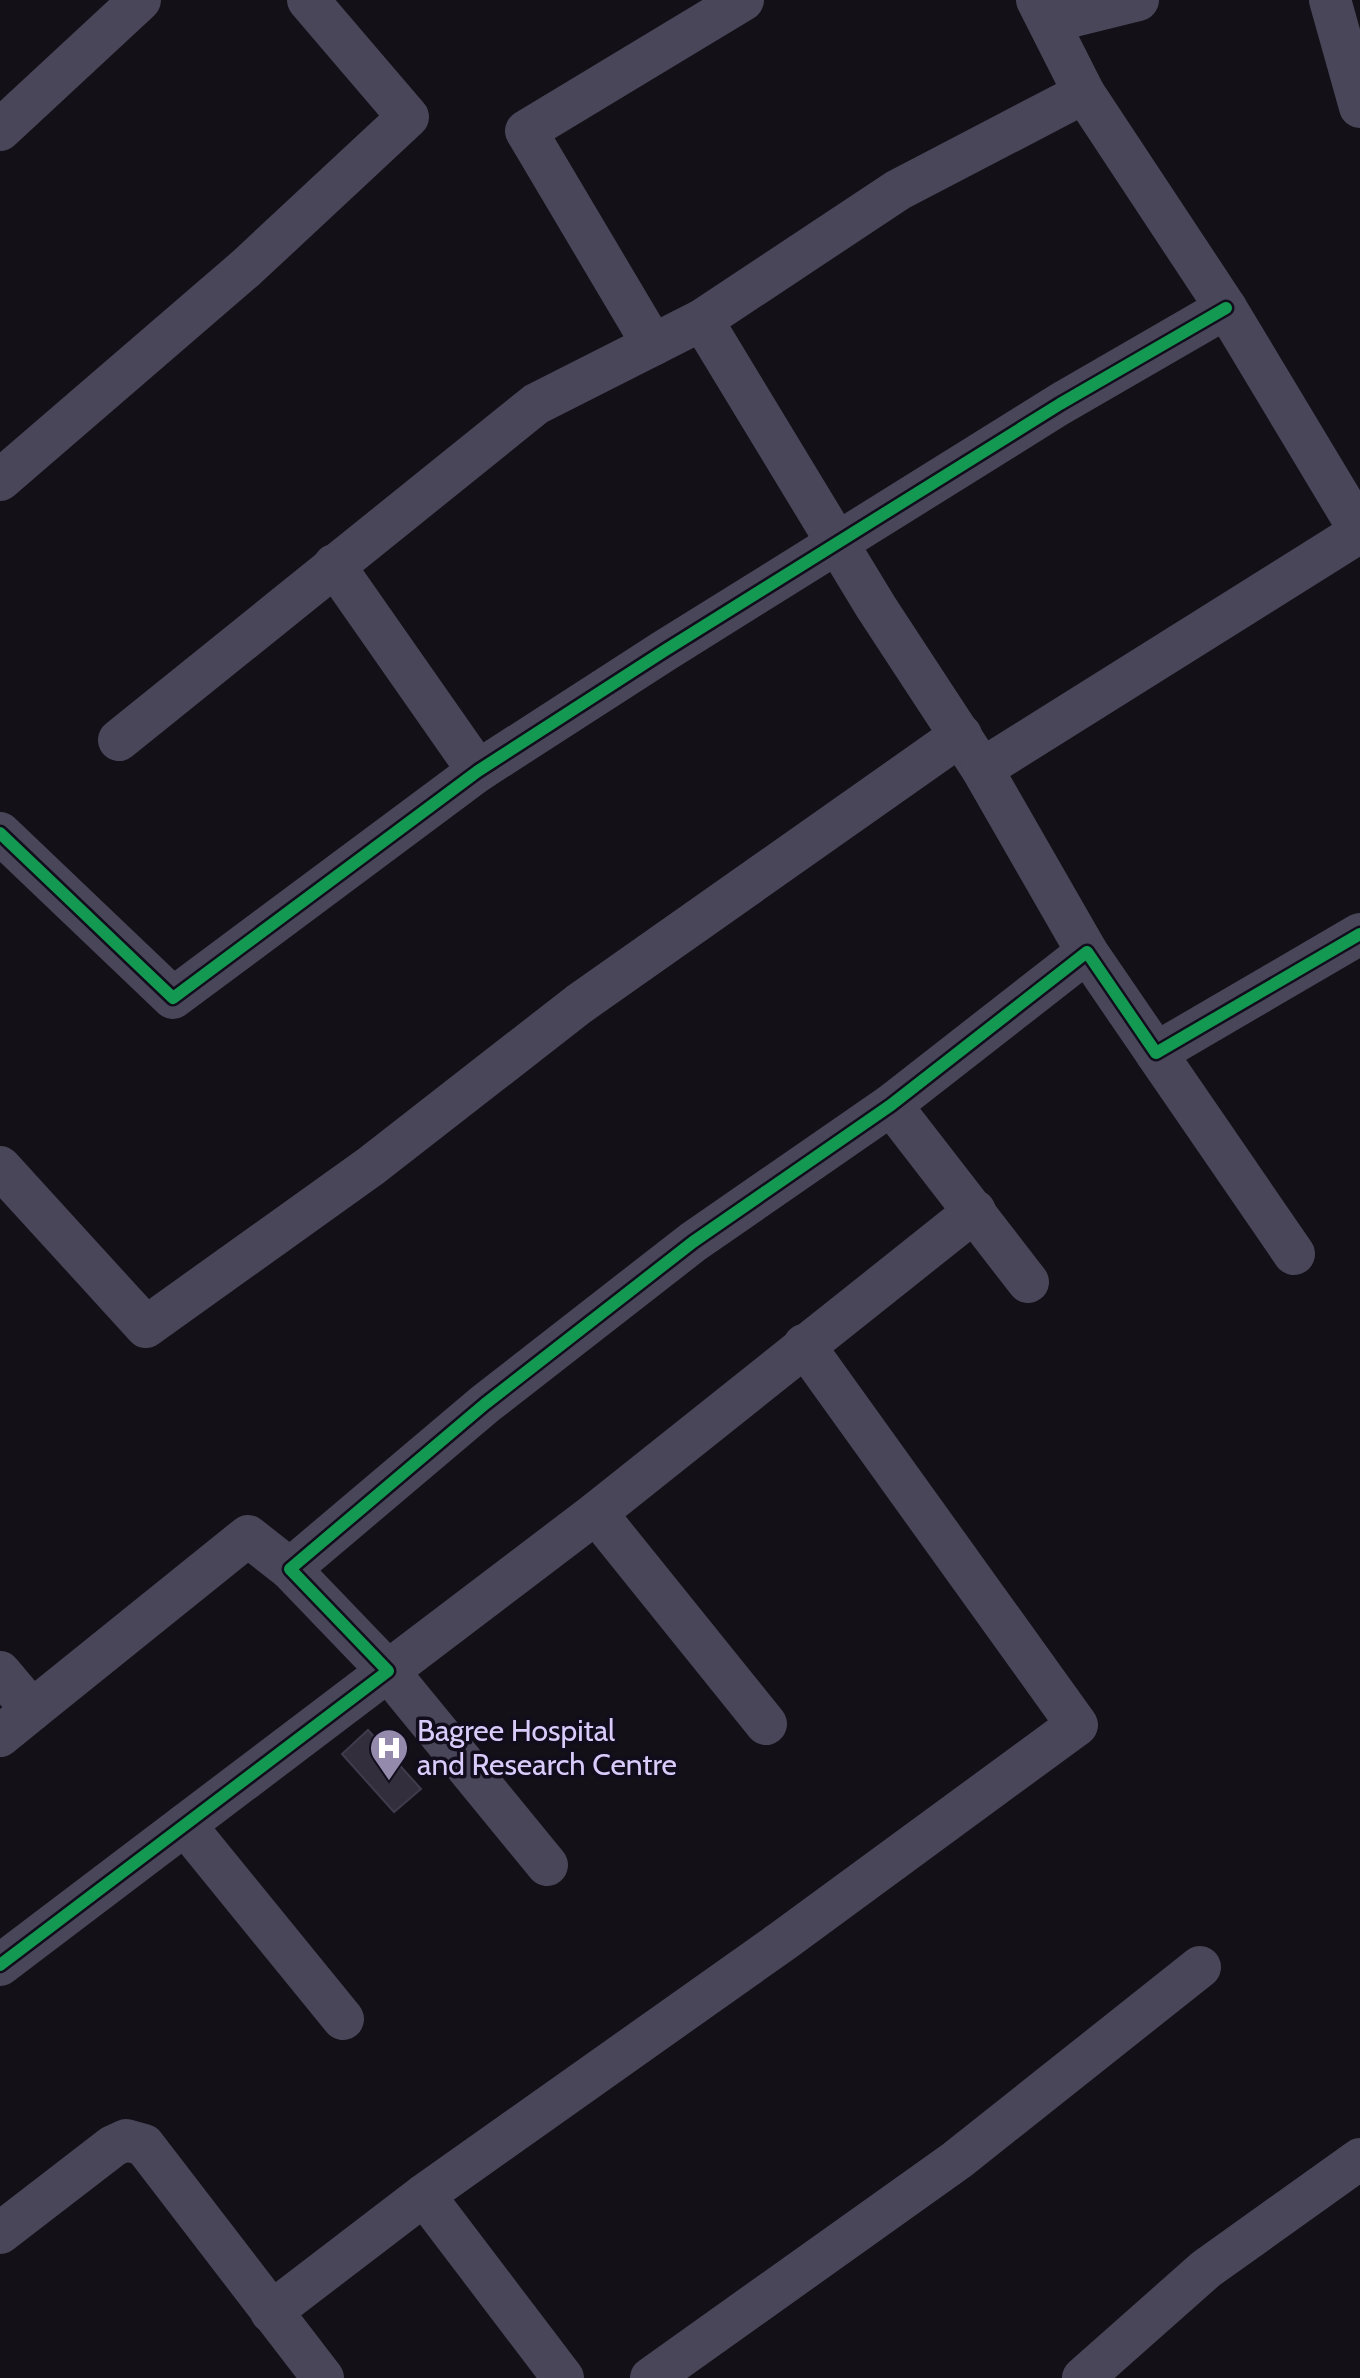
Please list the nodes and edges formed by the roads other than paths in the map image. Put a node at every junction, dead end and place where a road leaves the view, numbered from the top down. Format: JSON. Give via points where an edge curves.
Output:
{"nodes":[{"id":1,"x":140,"y":0,"type":"edge"},
{"id":2,"x":308,"y":0,"type":"edge"},
{"id":3,"x":743,"y":0,"type":"edge"},
{"id":4,"x":1138,"y":0,"type":"edge"},
{"id":5,"x":1330,"y":0,"type":"edge"},
{"id":6,"x":1043,"y":11,"type":"edge"},
{"id":7,"x":1084,"y":93,"type":"junction"},
{"id":8,"x":1360,"y":107,"type":"edge"},
{"id":9,"x":0,"y":130,"type":"edge"},
{"id":10,"x":1226,"y":308,"type":"junction"},
{"id":11,"x":702,"y":320,"type":"junction"},
{"id":12,"x":653,"y":345,"type":"junction"},
{"id":13,"x":0,"y":480,"type":"edge"},
{"id":14,"x":1360,"y":531,"type":"edge"},
{"id":15,"x":838,"y":544,"type":"junction"},
{"id":16,"x":334,"y":565,"type":"junction"},
{"id":17,"x":119,"y":740,"type":"dead end"},
{"id":18,"x":972,"y":752,"type":"junction"},
{"id":19,"x":478,"y":771,"type":"junction"},
{"id":20,"x":0,"y":833,"type":"edge"},
{"id":21,"x":1360,"y":934,"type":"edge"},
{"id":22,"x":1087,"y":952,"type":"junction"},
{"id":23,"x":1156,"y":1053,"type":"junction"},
{"id":24,"x":891,"y":1105,"type":"junction"},
{"id":25,"x":0,"y":1167,"type":"edge"},
{"id":26,"x":975,"y":1211,"type":"junction"},
{"id":27,"x":1294,"y":1254,"type":"dead end"},
{"id":28,"x":1028,"y":1282,"type":"dead end"},
{"id":29,"x":804,"y":1345,"type":"junction"},
{"id":30,"x":596,"y":1513,"type":"junction"},
{"id":31,"x":290,"y":1569,"type":"junction"},
{"id":32,"x":388,"y":1671,"type":"junction"},
{"id":33,"x":0,"y":1672,"type":"edge"},
{"id":34,"x":32,"y":1710,"type":"junction"},
{"id":35,"x":766,"y":1724,"type":"dead end"},
{"id":36,"x":0,"y":1736,"type":"edge"},
{"id":37,"x":185,"y":1825,"type":"junction"},
{"id":38,"x":547,"y":1865,"type":"dead end"},
{"id":39,"x":0,"y":1965,"type":"edge"},
{"id":40,"x":1200,"y":1967,"type":"dead end"},
{"id":41,"x":343,"y":2019,"type":"dead end"},
{"id":42,"x":1360,"y":2159,"type":"edge"},
{"id":43,"x":424,"y":2195,"type":"junction"},
{"id":44,"x":0,"y":2233,"type":"edge"},
{"id":45,"x":271,"y":2312,"type":"junction"},
{"id":46,"x":323,"y":2378,"type":"edge"},
{"id":47,"x":563,"y":2378,"type":"edge"},
{"id":48,"x":651,"y":2378,"type":"edge"},
{"id":49,"x":1083,"y":2378,"type":"edge"}],
"edges":[{"from":1,"to":9,"type":"street"},
{"from":2,"to":13,"type":"street","via":[[408,117],[246,268]]},
{"from":3,"to":12,"type":"street","via":[[526,131]]},
{"from":4,"to":6,"type":"street"},
{"from":5,"to":8,"type":"street"},
{"from":6,"to":7,"type":"street"},
{"from":7,"to":10,"type":"street"},
{"from":7,"to":11,"type":"street","via":[[898,190]]},
{"from":10,"to":14,"type":"street"},
{"from":10,"to":15,"type":"street","via":[[1060,404]]},
{"from":11,"to":12,"type":"street"},
{"from":11,"to":15,"type":"street"},
{"from":12,"to":16,"type":"street","via":[[536,404]]},
{"from":14,"to":18,"type":"street"},
{"from":15,"to":18,"type":"street"},
{"from":15,"to":19,"type":"street"},
{"from":16,"to":17,"type":"street"},
{"from":16,"to":19,"type":"street"},
{"from":18,"to":22,"type":"street"},
{"from":18,"to":25,"type":"street","via":[[579,1004],[371,1166],[146,1327]]},
{"from":19,"to":20,"type":"street","via":[[173,998]]},
{"from":21,"to":23,"type":"street"},
{"from":22,"to":23,"type":"street"},
{"from":22,"to":24,"type":"street"},
{"from":23,"to":27,"type":"street"},
{"from":24,"to":26,"type":"street"},
{"from":24,"to":31,"type":"street","via":[[693,1242],[485,1404]]},
{"from":26,"to":28,"type":"street"},
{"from":26,"to":29,"type":"street"},
{"from":29,"to":30,"type":"street"},
{"from":29,"to":43,"type":"street","via":[[1077,1725]]},
{"from":30,"to":32,"type":"street"},
{"from":30,"to":35,"type":"street"},
{"from":31,"to":32,"type":"street"},
{"from":31,"to":34,"type":"street","via":[[248,1536]]},
{"from":32,"to":37,"type":"street"},
{"from":32,"to":38,"type":"street"},
{"from":33,"to":34,"type":"street"},
{"from":34,"to":36,"type":"street"},
{"from":37,"to":39,"type":"street"},
{"from":37,"to":41,"type":"street"},
{"from":40,"to":48,"type":"street","via":[[957,2160]]},
{"from":42,"to":49,"type":"street","via":[[1206,2269]]},
{"from":43,"to":45,"type":"street"},
{"from":43,"to":47,"type":"street"},
{"from":44,"to":45,"type":"street","via":[[113,2146],[134,2140],[144,2145]]},
{"from":45,"to":46,"type":"street"}]}
